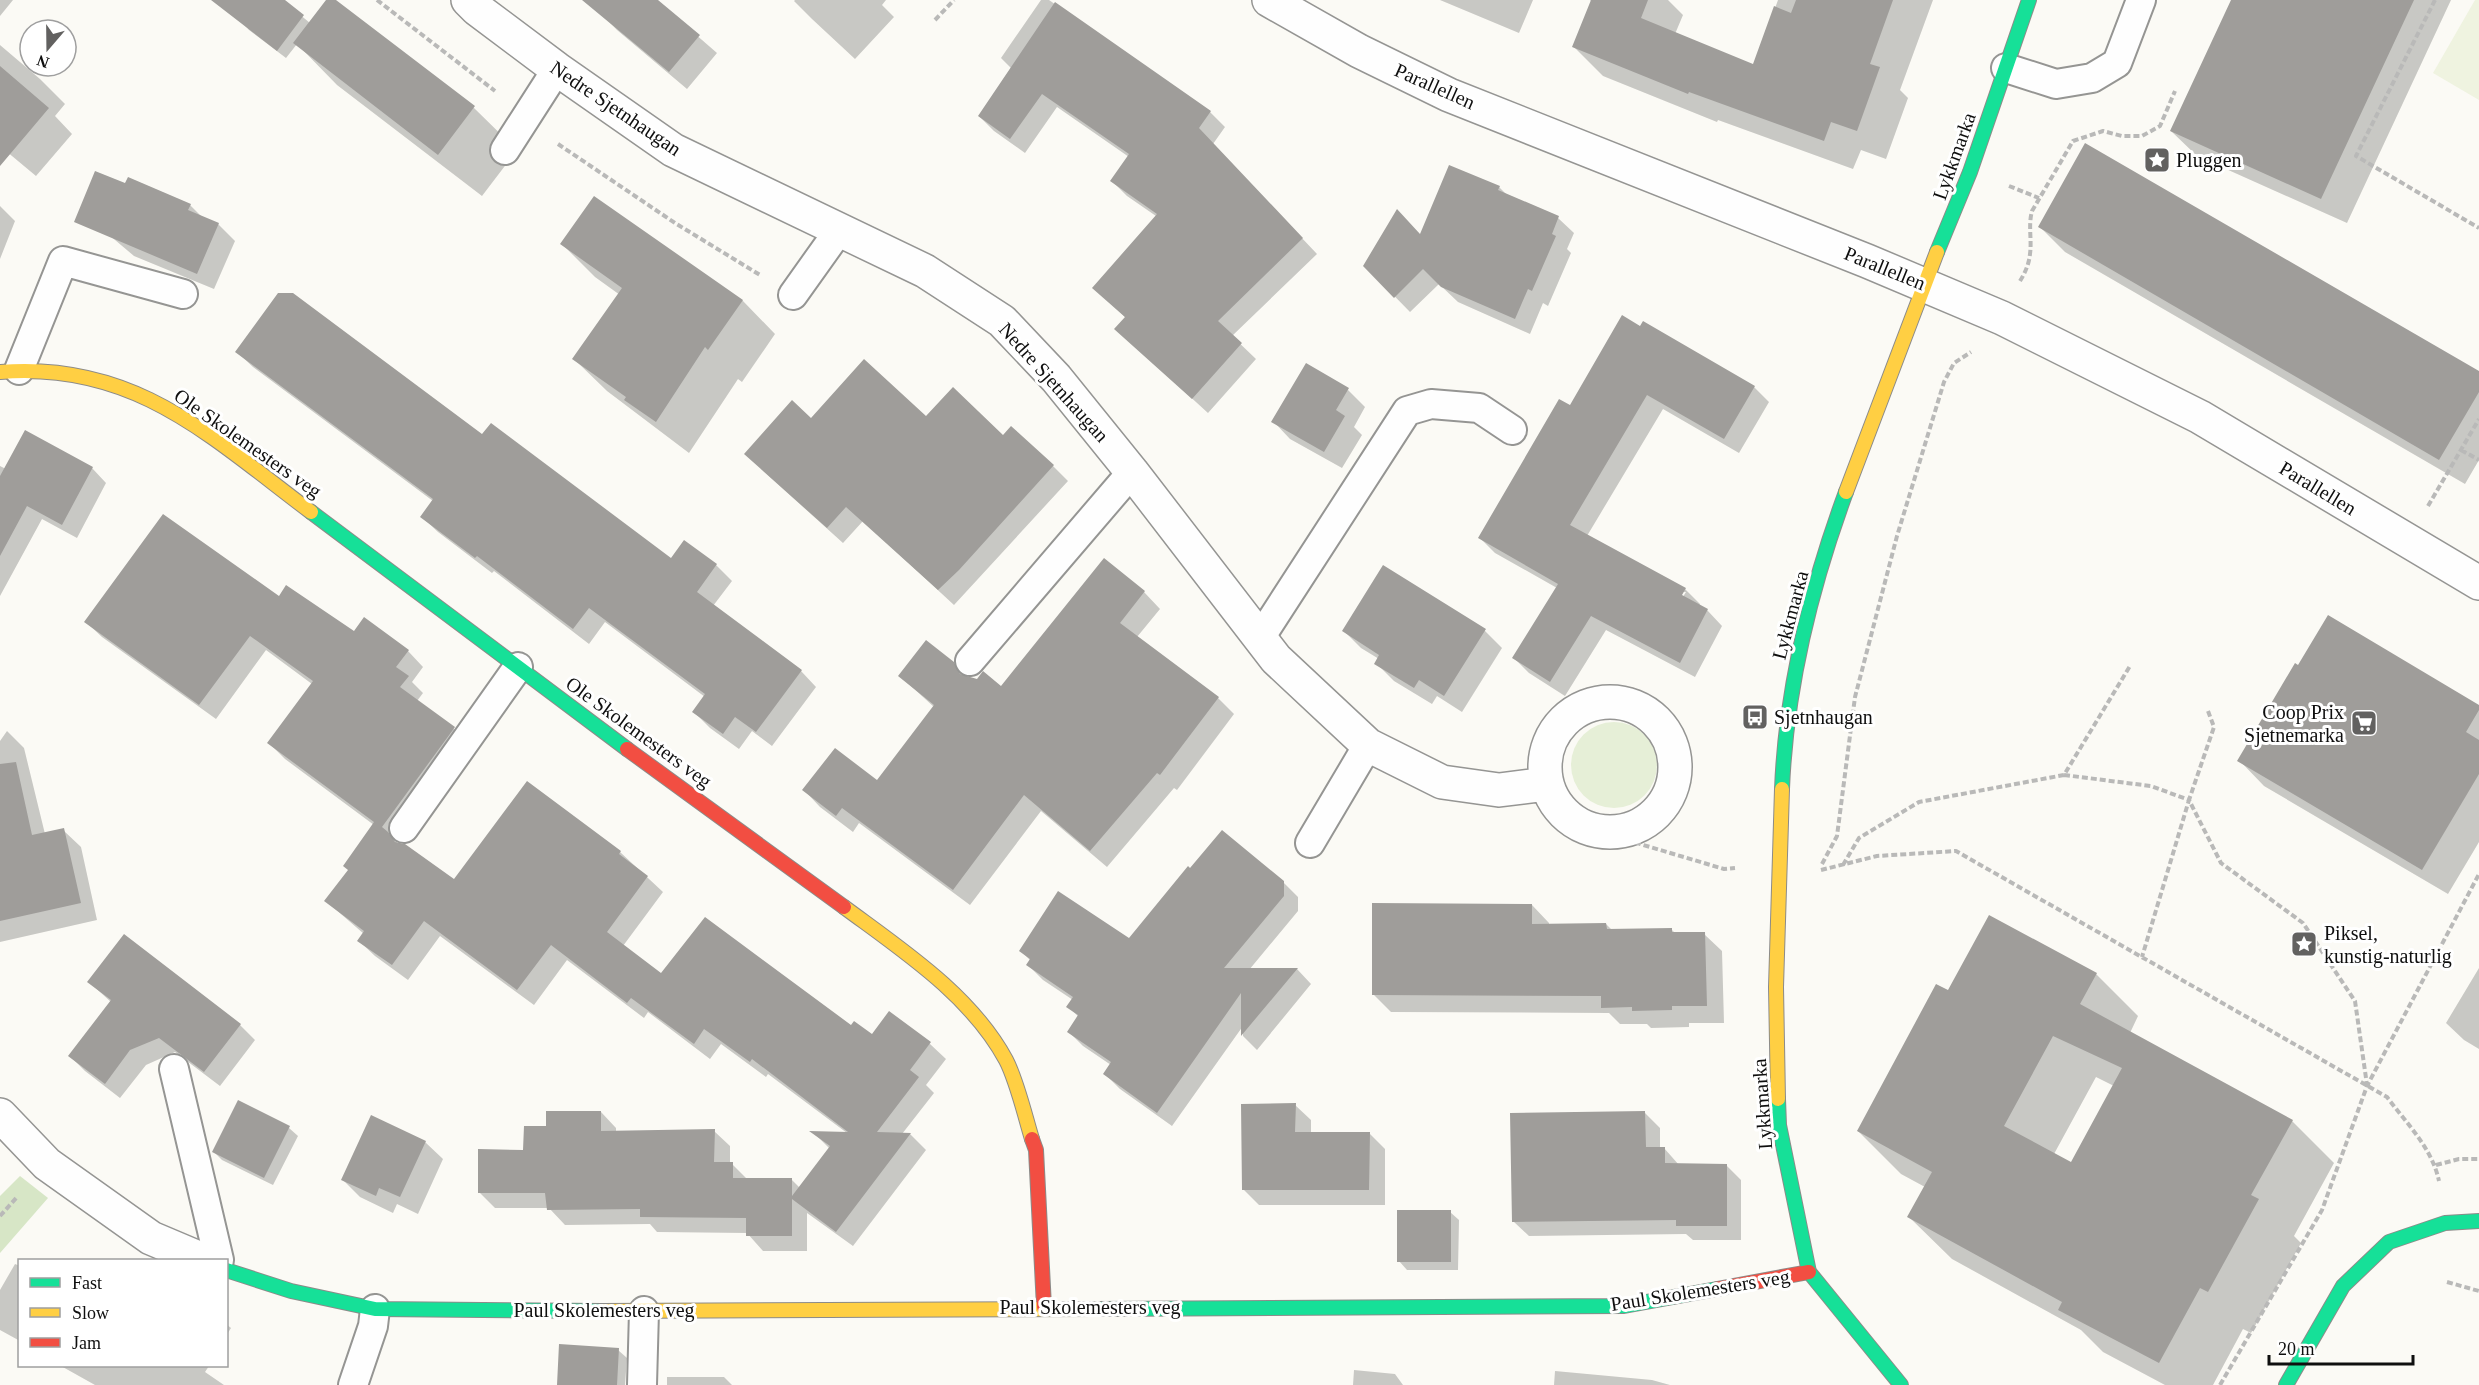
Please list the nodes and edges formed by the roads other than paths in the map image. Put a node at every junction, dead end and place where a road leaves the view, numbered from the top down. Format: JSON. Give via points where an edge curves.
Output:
{"nodes":[{"id":1,"x":468,"y":0,"type":"edge"},
{"id":2,"x":1269,"y":0,"type":"edge"},
{"id":3,"x":2029,"y":0,"type":"edge"},
{"id":4,"x":2141,"y":0,"type":"edge"},
{"id":5,"x":2006,"y":68,"type":"junction"},
{"id":6,"x":557,"y":69,"type":"junction"},
{"id":7,"x":505,"y":150,"type":"dead end"},
{"id":8,"x":840,"y":229,"type":"junction"},
{"id":9,"x":1924,"y":284,"type":"junction"},
{"id":10,"x":183,"y":294,"type":"dead end"},
{"id":11,"x":793,"y":295,"type":"road end"},
{"id":12,"x":9,"y":371,"type":"edge"},
{"id":13,"x":1512,"y":430,"type":"dead end"},
{"id":14,"x":1132,"y":472,"type":"junction"},
{"id":15,"x":2479,"y":583,"type":"edge"},
{"id":16,"x":1260,"y":638,"type":"junction"},
{"id":17,"x":970,"y":661,"type":"dead end"},
{"id":18,"x":518,"y":667,"type":"junction"},
{"id":19,"x":1368,"y":745,"type":"junction"},
{"id":20,"x":1547,"y":784,"type":"junction"},
{"id":21,"x":404,"y":828,"type":"dead end"},
{"id":22,"x":1310,"y":843,"type":"dead end"},
{"id":23,"x":174,"y":1070,"type":"dead end"},
{"id":24,"x":0,"y":1115,"type":"edge"},
{"id":25,"x":2479,"y":1221,"type":"edge"},
{"id":26,"x":201,"y":1259,"type":"edge"},
{"id":27,"x":219,"y":1259,"type":"edge"},
{"id":28,"x":228,"y":1271,"type":"edge"},
{"id":29,"x":1809,"y":1272,"type":"junction"},
{"id":30,"x":1044,"y":1307,"type":"junction"},
{"id":31,"x":375,"y":1309,"type":"junction"},
{"id":32,"x":644,"y":1311,"type":"junction"},
{"id":33,"x":353,"y":1385,"type":"edge"},
{"id":34,"x":642,"y":1385,"type":"edge"},
{"id":35,"x":1901,"y":1385,"type":"edge"},
{"id":36,"x":2286,"y":1385,"type":"edge"}],
"edges":[{"from":1,"to":6,"type":"street","name":"Nedre Sjetnhaugan"},
{"from":2,"to":9,"type":"street","name":"Parallellen","via":[[1359,51],[1449,95]]},
{"from":3,"to":5,"type":"street","name":"Lykkmarka"},
{"from":4,"to":5,"type":"lane","via":[[2117,63],[2092,78],[2056,84]]},
{"from":5,"to":9,"type":"street","name":"Lykkmarka","via":[[1970,172]]},
{"from":6,"to":7,"type":"lane"},
{"from":6,"to":8,"type":"street","name":"Nedre Sjetnhaugan","via":[[673,150]]},
{"from":8,"to":11,"type":"lane"},
{"from":8,"to":14,"type":"street","name":"Nedre Sjetnhaugan","via":[[925,271],[1002,321],[1056,378]]},
{"from":9,"to":15,"type":"street","name":"Parallellen","via":[[2002,318],[2200,417]]},
{"from":9,"to":29,"type":"street","name":"Lykkmarka","via":[[1836,519],[1797,657],[1783,760],[1776,987],[1779,1125]]},
{"from":10,"to":12,"type":"lane","via":[[63,261]]},
{"from":12,"to":18,"type":"street","name":"Ole Skolemesters veg","via":[[62,373],[102,381],[149,398],[195,425]]},
{"from":13,"to":16,"type":"lane","via":[[1479,408],[1431,404],[1407,411]]},
{"from":14,"to":16,"type":"street","name":"Nedre Sjetnhaugan"},
{"from":14,"to":17,"type":"lane"},
{"from":16,"to":19,"type":"street","name":"Nedre Sjetnhaugan"},
{"from":18,"to":21,"type":"lane"},
{"from":18,"to":30,"type":"street","name":"Ole Skolemesters veg","via":[[906,952],[973,1012],[1007,1061],[1036,1150]]},
{"from":19,"to":20,"type":"street","name":"Nedre Sjetnhaugan","via":[[1442,783],[1499,790]]},
{"from":19,"to":22,"type":"lane"},
{"from":20,"to":20,"type":"street","via":[[1544,762],[1550,741],[1561,722],[1579,709],[1599,702],[1621,702],[1641,708],[1659,722],[1671,740],[1676,761],[1670,793],[1651,819],[1631,829],[1588,829],[1569,818],[1555,803]]},
{"from":23,"to":27,"type":"lane"},
{"from":24,"to":26,"type":"street","via":[[46,1164],[151,1238]]},
{"from":25,"to":36,"type":"street","via":[[2445,1223],[2389,1242],[2343,1286]]},
{"from":28,"to":31,"type":"street","name":"Paul Skolemesters veg","via":[[291,1291]]},
{"from":29,"to":30,"type":"street","name":"Paul Skolemesters veg","via":[[1624,1306]]},
{"from":29,"to":35,"type":"street","name":"Paul Skolemesters veg"},
{"from":30,"to":32,"type":"street","name":"Paul Skolemesters veg"},
{"from":31,"to":32,"type":"street","name":"Paul Skolemesters veg"},
{"from":31,"to":33,"type":"lane"},
{"from":32,"to":34,"type":"lane"}]}
